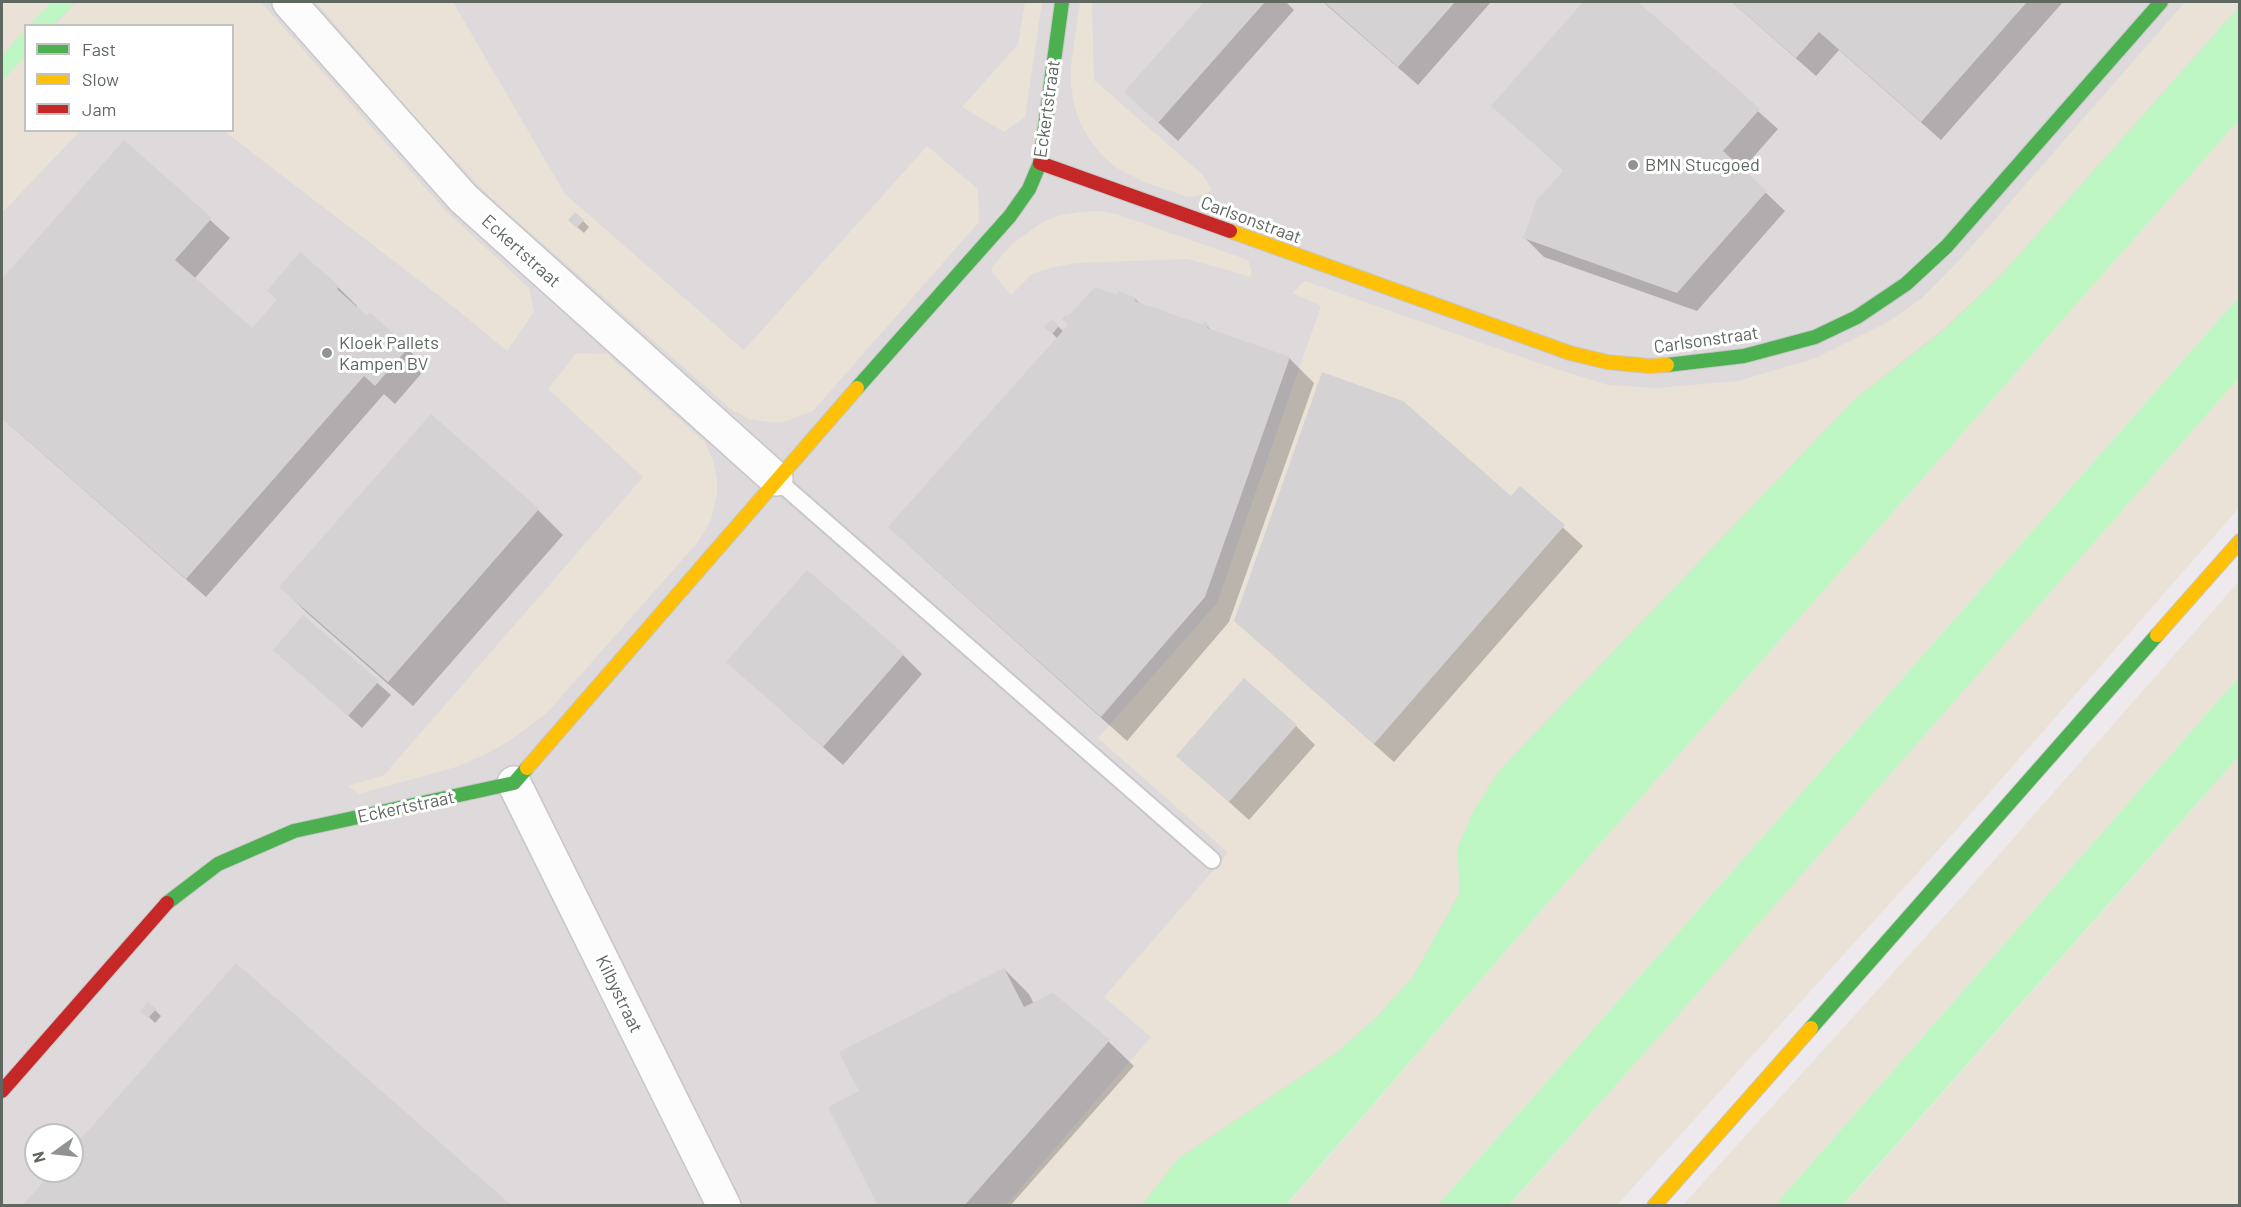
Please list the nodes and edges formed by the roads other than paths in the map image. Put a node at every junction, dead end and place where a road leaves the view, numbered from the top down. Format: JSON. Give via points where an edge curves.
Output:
{"nodes":[{"id":1,"x":289,"y":2,"type":"edge"},
{"id":2,"x":1062,"y":2,"type":"edge"},
{"id":3,"x":2161,"y":2,"type":"edge"},
{"id":4,"x":1040,"y":163,"type":"junction"},
{"id":5,"x":776,"y":479,"type":"junction"},
{"id":6,"x":2240,"y":541,"type":"edge"},
{"id":7,"x":514,"y":783,"type":"junction"},
{"id":8,"x":1212,"y":860,"type":"dead end"},
{"id":9,"x":2,"y":1091,"type":"edge"},
{"id":10,"x":724,"y":1206,"type":"edge"},
{"id":11,"x":1654,"y":1206,"type":"edge"}],
"edges":[{"from":1,"to":5,"type":"street","name":"Eckertstraat","via":[[463,198]]},
{"from":2,"to":4,"type":"main road","name":"Eckertstraat"},
{"from":3,"to":4,"type":"main road","name":"Carlsonstraat","via":[[1947,246],[1906,284],[1857,317],[1815,337],[1744,356],[1649,366],[1570,353]]},
{"from":4,"to":5,"type":"main road","name":"Eckertstraat","via":[[1029,189],[1010,216]]},
{"from":5,"to":7,"type":"main road","name":"Eckertstraat"},
{"from":5,"to":8,"type":"lane"},
{"from":6,"to":11,"type":"main road"},
{"from":7,"to":9,"type":"main road","name":"Eckertstraat","via":[[294,831],[218,864],[163,906]]},
{"from":7,"to":10,"type":"street","name":"Kilbystraat"}]}
